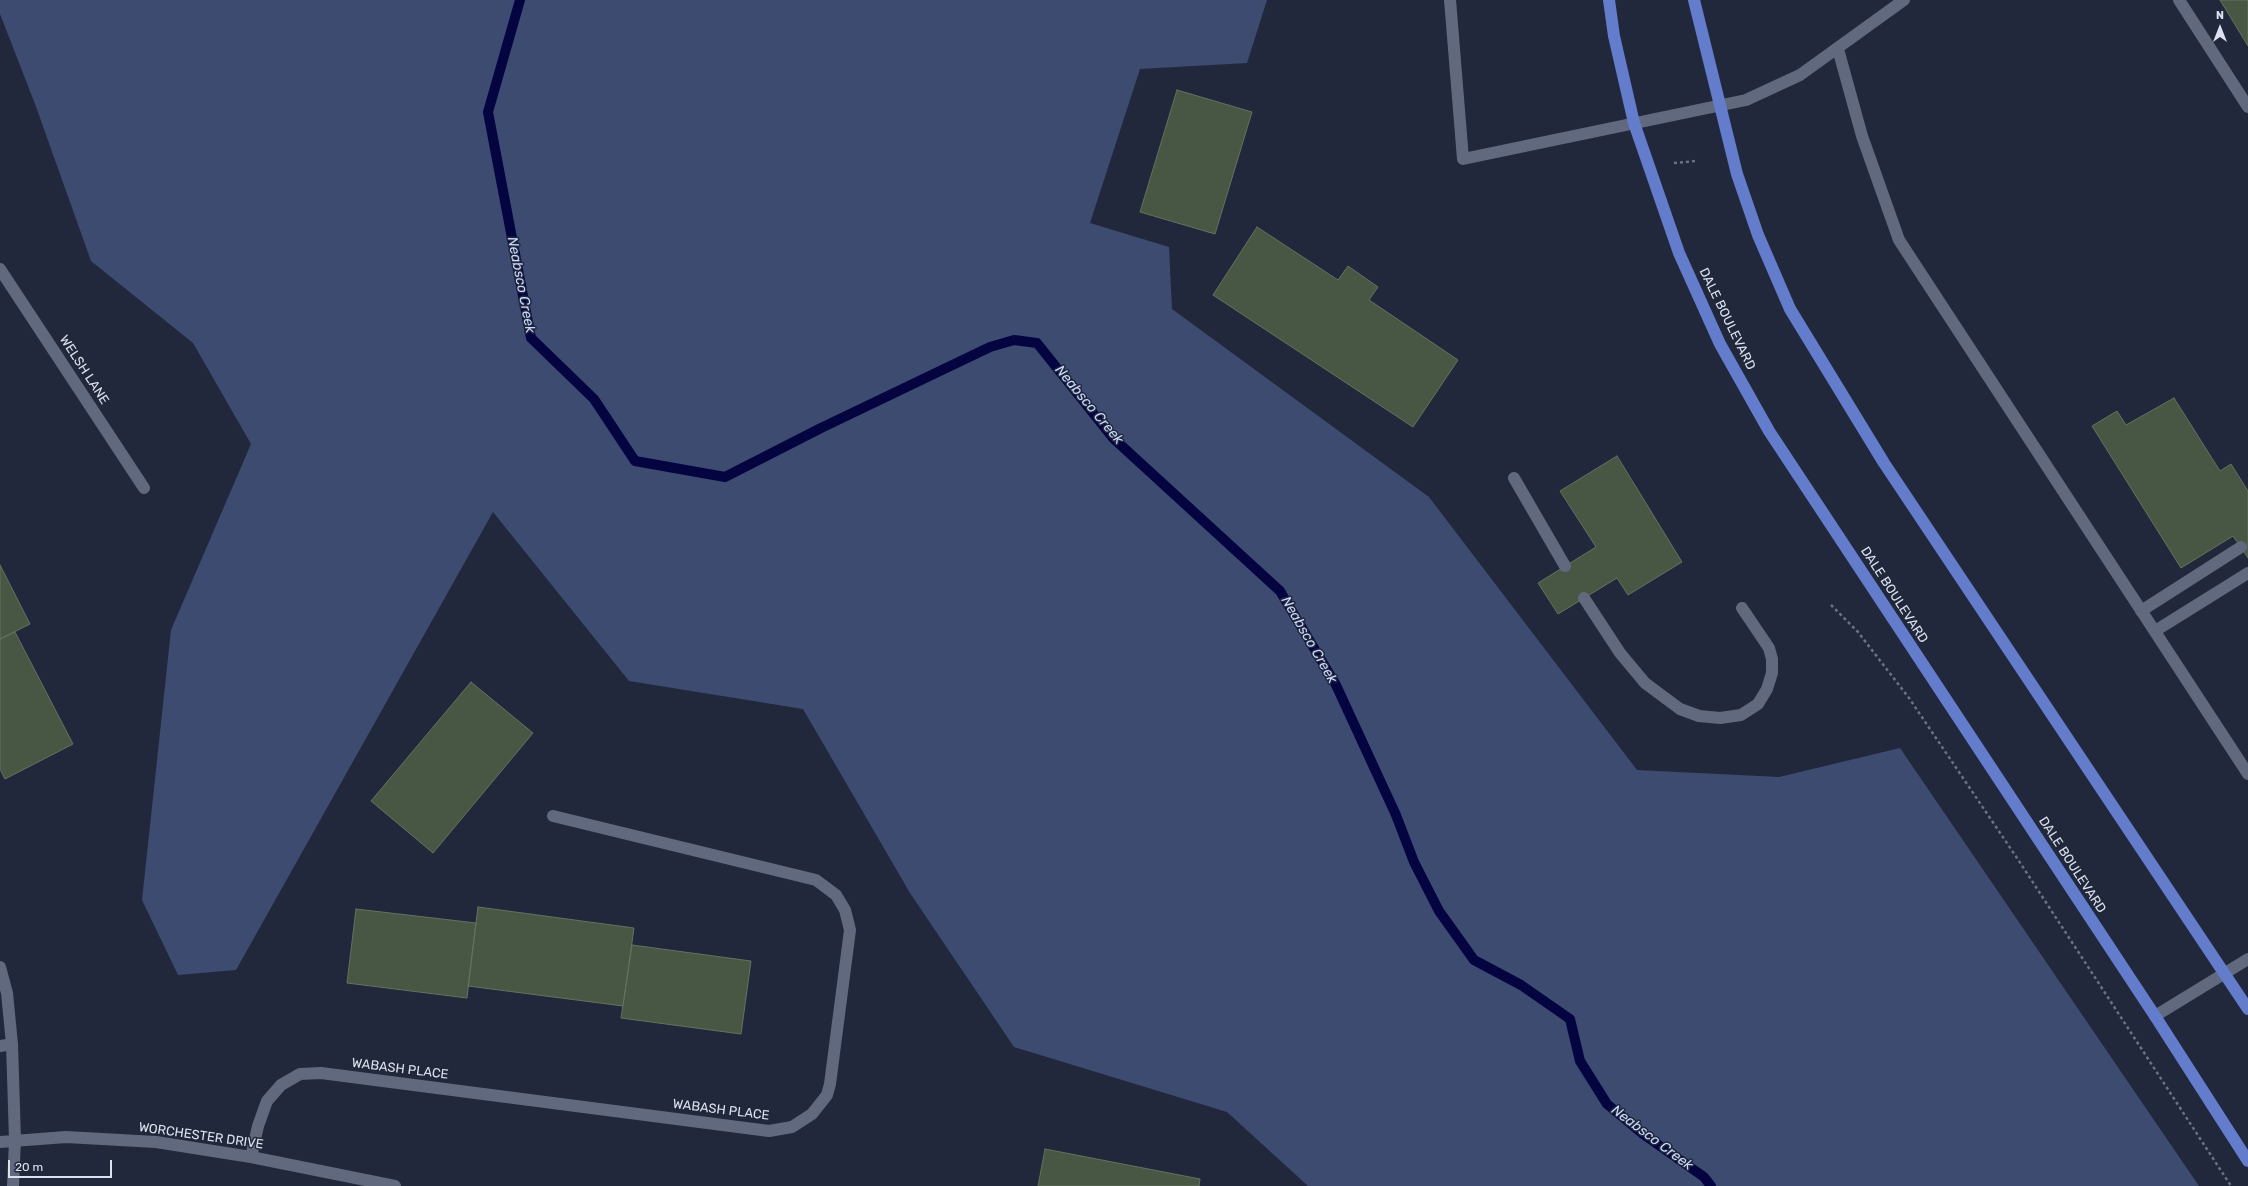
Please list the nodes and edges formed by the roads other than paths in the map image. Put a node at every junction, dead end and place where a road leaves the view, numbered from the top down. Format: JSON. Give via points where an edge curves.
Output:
{"nodes":[{"id":1,"x":1450,"y":0,"type":"edge"},
{"id":2,"x":1609,"y":0,"type":"edge"},
{"id":3,"x":1694,"y":0,"type":"edge"},
{"id":4,"x":1904,"y":0,"type":"edge"},
{"id":5,"x":2179,"y":0,"type":"edge"},
{"id":6,"x":1838,"y":49,"type":"junction"},
{"id":7,"x":1719,"y":106,"type":"junction"},
{"id":8,"x":2248,"y":107,"type":"edge"},
{"id":9,"x":1634,"y":123,"type":"junction"},
{"id":10,"x":0,"y":269,"type":"edge"},
{"id":11,"x":1514,"y":478,"type":"dead end"},
{"id":12,"x":144,"y":488,"type":"dead end"},
{"id":13,"x":2241,"y":548,"type":"dead end"},
{"id":14,"x":1565,"y":566,"type":"dead end"},
{"id":15,"x":2248,"y":573,"type":"edge"},
{"id":16,"x":1584,"y":598,"type":"dead end"},
{"id":17,"x":1742,"y":608,"type":"dead end"},
{"id":18,"x":2141,"y":611,"type":"junction"},
{"id":19,"x":2155,"y":631,"type":"junction"},
{"id":20,"x":2248,"y":774,"type":"edge"},
{"id":21,"x":553,"y":816,"type":"dead end"},
{"id":22,"x":2248,"y":959,"type":"edge"},
{"id":23,"x":0,"y":967,"type":"edge"},
{"id":24,"x":2225,"y":973,"type":"junction"},
{"id":25,"x":2248,"y":1009,"type":"edge"},
{"id":26,"x":2155,"y":1016,"type":"junction"},
{"id":27,"x":12,"y":1044,"type":"junction"},
{"id":28,"x":0,"y":1046,"type":"edge"},
{"id":29,"x":15,"y":1140,"type":"junction"},
{"id":30,"x":0,"y":1142,"type":"edge"},
{"id":31,"x":251,"y":1157,"type":"junction"},
{"id":32,"x":2248,"y":1161,"type":"edge"},
{"id":33,"x":13,"y":1186,"type":"edge"},
{"id":34,"x":395,"y":1186,"type":"edge"}],
"edges":[{"from":1,"to":9,"type":"street","via":[[1463,159]]},
{"from":2,"to":9,"type":"main road","name":"DALE BOULEVARD","via":[[1614,36]]},
{"from":3,"to":7,"type":"main road"},
{"from":4,"to":6,"type":"street"},
{"from":5,"to":8,"type":"street"},
{"from":6,"to":7,"type":"street","via":[[1800,75],[1767,91],[1746,100]]},
{"from":6,"to":18,"type":"street","via":[[1862,136],[1899,240]]},
{"from":7,"to":9,"type":"street"},
{"from":7,"to":24,"type":"main road","via":[[1737,174],[1758,235],[1790,308],[1884,463]]},
{"from":9,"to":26,"type":"main road","name":"DALE BOULEVARD","via":[[1679,253],[1720,344],[1769,431]]},
{"from":10,"to":12,"type":"street","name":"WELSH LANE"},
{"from":11,"to":14,"type":"street"},
{"from":13,"to":18,"type":"street"},
{"from":15,"to":19,"type":"street"},
{"from":16,"to":17,"type":"street","via":[[1620,653],[1645,683],[1680,709],[1699,716],[1720,718],[1741,715],[1758,704],[1767,689],[1772,673],[1769,648]]},
{"from":18,"to":19,"type":"street"},
{"from":19,"to":20,"type":"street"},
{"from":21,"to":31,"type":"street","name":"WABASH PLACE","via":[[816,880],[836,895],[845,910],[850,930],[830,1084],[827,1094],[812,1114],[792,1127],[769,1131],[321,1073],[300,1074],[281,1085],[267,1101]]},
{"from":22,"to":24,"type":"street"},
{"from":23,"to":27,"type":"street"},
{"from":24,"to":25,"type":"main road"},
{"from":24,"to":26,"type":"street"},
{"from":26,"to":32,"type":"main road","name":"DALE BOULEVARD"},
{"from":27,"to":28,"type":"street"},
{"from":27,"to":29,"type":"street"},
{"from":29,"to":30,"type":"street","name":"WORCHESTER DRIVE"},
{"from":29,"to":31,"type":"street","name":"WORCHESTER DRIVE","via":[[110,1138],[156,1142]]},
{"from":29,"to":33,"type":"street"},
{"from":31,"to":34,"type":"street","name":"WORCHESTER DRIVE"}]}
